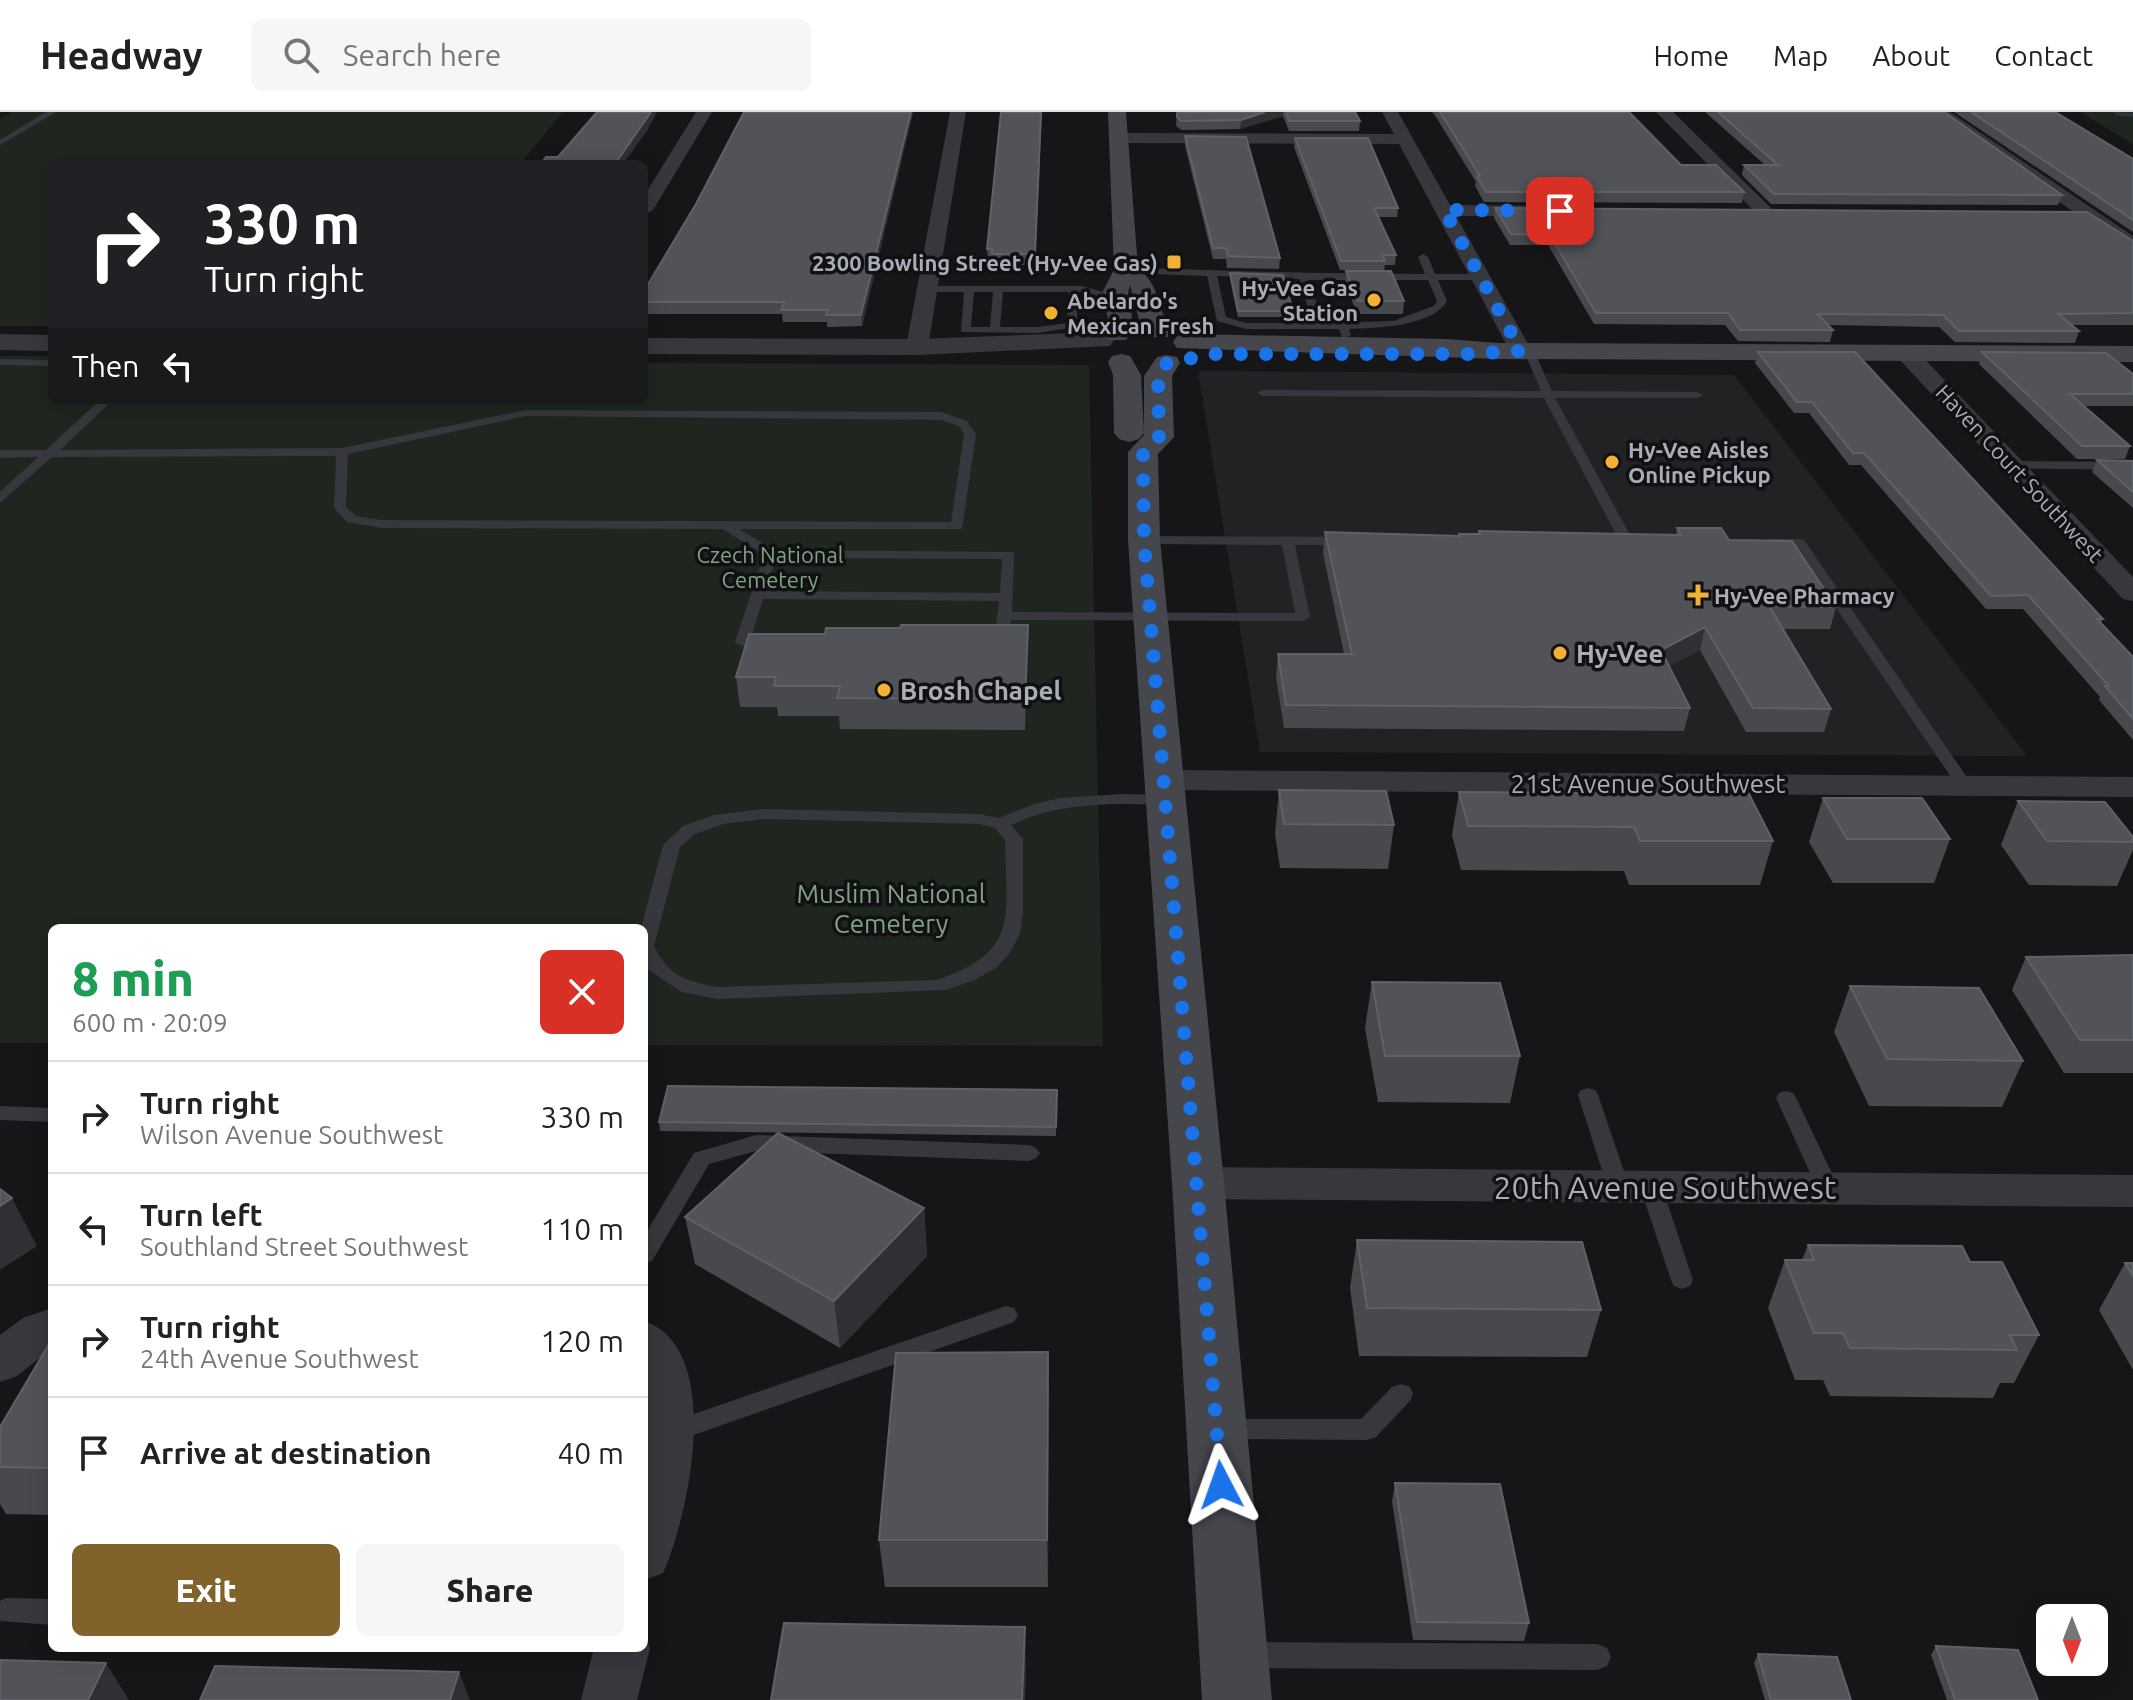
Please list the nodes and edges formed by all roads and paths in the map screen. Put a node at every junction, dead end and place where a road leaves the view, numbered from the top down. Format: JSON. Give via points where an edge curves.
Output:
{"nodes":[{"id":1,"x":52,"y":112,"type":"edge"},
{"id":2,"x":704,"y":112,"type":"edge"},
{"id":3,"x":958,"y":112,"type":"edge"},
{"id":4,"x":1117,"y":112,"type":"edge"},
{"id":5,"x":1390,"y":112,"type":"edge"},
{"id":6,"x":1664,"y":112,"type":"edge"},
{"id":7,"x":1940,"y":112,"type":"edge"},
{"id":8,"x":1120,"y":138,"type":"junction"},
{"id":9,"x":1405,"y":139,"type":"junction"},
{"id":10,"x":0,"y":143,"type":"edge"},
{"id":11,"x":648,"y":203,"type":"edge"},
{"id":12,"x":1444,"y":210,"type":"junction"},
{"id":13,"x":1566,"y":211,"type":"edge"},
{"id":14,"x":1734,"y":212,"type":"edge"},
{"id":15,"x":2057,"y":213,"type":"edge"},
{"id":16,"x":2088,"y":214,"type":"junction"},
{"id":17,"x":2133,"y":245,"type":"edge"},
{"id":18,"x":1423,"y":257,"type":"dead end"},
{"id":19,"x":1211,"y":271,"type":"junction"},
{"id":20,"x":1303,"y":275,"type":"junction"},
{"id":21,"x":1431,"y":276,"type":"junction"},
{"id":22,"x":1480,"y":277,"type":"junction"},
{"id":23,"x":1121,"y":281,"type":"junction"},
{"id":24,"x":928,"y":289,"type":"junction"},
{"id":25,"x":969,"y":289,"type":"junction"},
{"id":26,"x":998,"y":289,"type":"junction"},
{"id":27,"x":1068,"y":289,"type":"junction"},
{"id":28,"x":1319,"y":326,"type":"junction"},
{"id":29,"x":995,"y":330,"type":"junction"},
{"id":30,"x":1159,"y":332,"type":"junction"},
{"id":31,"x":0,"y":342,"type":"edge"},
{"id":32,"x":48,"y":343,"type":"edge"},
{"id":33,"x":648,"y":346,"type":"edge"},
{"id":34,"x":917,"y":347,"type":"junction"},
{"id":35,"x":1111,"y":348,"type":"junction"},
{"id":36,"x":1516,"y":351,"type":"junction"},
{"id":37,"x":1906,"y":353,"type":"junction"},
{"id":38,"x":1178,"y":354,"type":"junction"},
{"id":39,"x":2133,"y":354,"type":"edge"},
{"id":40,"x":0,"y":362,"type":"edge"},
{"id":41,"x":48,"y":363,"type":"edge"},
{"id":42,"x":1263,"y":393,"type":"dead end"},
{"id":43,"x":1548,"y":395,"type":"junction"},
{"id":44,"x":1697,"y":395,"type":"dead end"},
{"id":45,"x":103,"y":404,"type":"edge"},
{"id":46,"x":342,"y":452,"type":"junction"},
{"id":47,"x":1143,"y":452,"type":"junction"},
{"id":48,"x":0,"y":454,"type":"edge"},
{"id":49,"x":50,"y":455,"type":"junction"},
{"id":50,"x":2012,"y":465,"type":"junction"},
{"id":51,"x":2133,"y":466,"type":"edge"},
{"id":52,"x":0,"y":499,"type":"edge"},
{"id":53,"x":717,"y":526,"type":"junction"},
{"id":54,"x":957,"y":526,"type":"junction"},
{"id":55,"x":1144,"y":540,"type":"junction"},
{"id":56,"x":1288,"y":541,"type":"junction"},
{"id":57,"x":1362,"y":541,"type":"edge"},
{"id":58,"x":1596,"y":542,"type":"edge"},
{"id":59,"x":1755,"y":543,"type":"edge"},
{"id":60,"x":771,"y":554,"type":"junction"},
{"id":61,"x":954,"y":555,"type":"junction"},
{"id":62,"x":2133,"y":593,"type":"edge"},
{"id":63,"x":757,"y":595,"type":"junction"},
{"id":64,"x":1006,"y":597,"type":"junction"},
{"id":65,"x":1005,"y":616,"type":"junction"},
{"id":66,"x":1150,"y":616,"type":"junction"},
{"id":67,"x":973,"y":641,"type":"edge"},
{"id":68,"x":789,"y":642,"type":"edge"},
{"id":69,"x":1965,"y":786,"type":"junction"},
{"id":70,"x":2133,"y":787,"type":"edge"},
{"id":71,"x":1163,"y":790,"type":"junction"},
{"id":72,"x":1001,"y":824,"type":"junction"},
{"id":73,"x":648,"y":935,"type":"edge"},
{"id":74,"x":648,"y":952,"type":"edge"},
{"id":75,"x":1588,"y":1095,"type":"dead end"},
{"id":76,"x":1786,"y":1098,"type":"dead end"},
{"id":77,"x":0,"y":1113,"type":"edge"},
{"id":78,"x":48,"y":1115,"type":"edge"},
{"id":79,"x":1029,"y":1153,"type":"dead end"},
{"id":80,"x":1198,"y":1183,"type":"junction"},
{"id":81,"x":1635,"y":1187,"type":"junction"},
{"id":82,"x":1828,"y":1188,"type":"junction"},
{"id":83,"x":2133,"y":1191,"type":"edge"},
{"id":84,"x":648,"y":1248,"type":"edge"},
{"id":85,"x":1682,"y":1280,"type":"dead end"},
{"id":86,"x":1006,"y":1315,"type":"dead end"},
{"id":87,"x":48,"y":1328,"type":"edge"},
{"id":88,"x":648,"y":1348,"type":"edge"},
{"id":89,"x":0,"y":1362,"type":"edge"},
{"id":90,"x":1401,"y":1394,"type":"dead end"},
{"id":91,"x":1217,"y":1429,"type":"junction"},
{"id":92,"x":668,"y":1433,"type":"junction"},
{"id":93,"x":648,"y":1539,"type":"edge"},
{"id":94,"x":6,"y":1611,"type":"dead end"},
{"id":95,"x":48,"y":1612,"type":"edge"},
{"id":96,"x":621,"y":1652,"type":"edge"},
{"id":97,"x":1597,"y":1657,"type":"dead end"},
{"id":98,"x":1235,"y":1678,"type":"edge"},
{"id":99,"x":609,"y":1700,"type":"edge"}],
"edges":[{"from":1,"to":10,"type":"lane"},
{"from":2,"to":11,"type":"street"},
{"from":3,"to":24,"type":"street"},
{"from":4,"to":8,"type":"main road"},
{"from":5,"to":9,"type":"street"},
{"from":6,"to":14,"type":"street","via":[[1772,212]]},
{"from":7,"to":16,"type":"street"},
{"from":8,"to":9,"type":"street"},
{"from":8,"to":23,"type":"main road"},
{"from":9,"to":12,"type":"street"},
{"from":12,"to":13,"type":"street"},
{"from":12,"to":22,"type":"street"},
{"from":15,"to":16,"type":"street"},
{"from":16,"to":17,"type":"street"},
{"from":18,"to":21,"type":"lane"},
{"from":19,"to":20,"type":"lane"},
{"from":19,"to":23,"type":"lane"},
{"from":19,"to":28,"type":"lane","via":[[1221,319],[1246,326]]},
{"from":20,"to":21,"type":"lane"},
{"from":20,"to":28,"type":"lane"},
{"from":21,"to":22,"type":"lane"},
{"from":21,"to":28,"type":"lane","via":[[1442,301],[1438,308],[1394,324],[1345,331]]},
{"from":22,"to":36,"type":"street"},
{"from":23,"to":27,"type":"lane"},
{"from":23,"to":27,"type":"lane"},
{"from":23,"to":30,"type":"main road","via":[[1142,283]]},
{"from":23,"to":35,"type":"main road","via":[[1121,320]]},
{"from":24,"to":25,"type":"lane"},
{"from":24,"to":34,"type":"street"},
{"from":25,"to":26,"type":"lane"},
{"from":25,"to":29,"type":"lane","via":[[965,330]]},
{"from":26,"to":27,"type":"lane"},
{"from":26,"to":29,"type":"lane"},
{"from":27,"to":29,"type":"lane","via":[[1072,325]]},
{"from":30,"to":35,"type":"main road"},
{"from":30,"to":38,"type":"main road"},
{"from":31,"to":32,"type":"street"},
{"from":33,"to":34,"type":"street"},
{"from":34,"to":35,"type":"street","via":[[967,354]]},
{"from":35,"to":38,"type":"main road"},
{"from":35,"to":47,"type":"main road","via":[[1127,375],[1130,444]]},
{"from":36,"to":37,"type":"main road"},
{"from":36,"to":38,"type":"main road"},
{"from":36,"to":43,"type":"lane"},
{"from":37,"to":39,"type":"main road"},
{"from":37,"to":50,"type":"street","name":"Haven Court Southwest"},
{"from":38,"to":47,"type":"main road","via":[[1158,376],[1159,437]]},
{"from":40,"to":41,"type":"lane"},
{"from":42,"to":43,"type":"lane"},
{"from":43,"to":44,"type":"lane"},
{"from":43,"to":58,"type":"lane","via":[[1634,542]]},
{"from":45,"to":49,"type":"lane"},
{"from":46,"to":49,"type":"lane"},
{"from":46,"to":53,"type":"lane","via":[[340,508],[352,519],[382,524]]},
{"from":46,"to":54,"type":"lane","via":[[526,413],[942,416],[958,420],[970,434]]},
{"from":47,"to":55,"type":"main road"},
{"from":48,"to":49,"type":"lane"},
{"from":49,"to":52,"type":"lane"},
{"from":50,"to":51,"type":"lane"},
{"from":50,"to":62,"type":"street","name":"Haven Court Southwest"},
{"from":53,"to":54,"type":"lane"},
{"from":53,"to":60,"type":"lane"},
{"from":54,"to":61,"type":"lane"},
{"from":55,"to":56,"type":"lane"},
{"from":55,"to":66,"type":"main road"},
{"from":56,"to":57,"type":"lane"},
{"from":56,"to":66,"type":"lane","via":[[1303,617]]},
{"from":59,"to":69,"type":"lane","via":[[1799,543]]},
{"from":60,"to":61,"type":"lane"},
{"from":60,"to":63,"type":"lane"},
{"from":61,"to":64,"type":"lane","via":[[1009,555]]},
{"from":63,"to":64,"type":"lane"},
{"from":63,"to":68,"type":"lane","via":[[742,642]]},
{"from":64,"to":65,"type":"lane"},
{"from":65,"to":66,"type":"lane"},
{"from":65,"to":67,"type":"lane","via":[[1005,625],[996,634]]},
{"from":66,"to":71,"type":"main road"},
{"from":69,"to":70,"type":"street","name":"21st Avenue Southwest"},
{"from":69,"to":71,"type":"street","name":"21st Avenue Southwest"},
{"from":71,"to":72,"type":"lane","via":[[1066,800],[1025,810]]},
{"from":71,"to":80,"type":"main road"},
{"from":72,"to":73,"type":"lane","via":[[979,819],[778,815],[720,819],[689,830],[672,845]]},
{"from":72,"to":74,"type":"lane","via":[[1014,839],[1013,935],[995,962],[967,979],[938,986],[718,993],[682,986],[656,969]]},
{"from":75,"to":81,"type":"lane"},
{"from":76,"to":82,"type":"lane"},
{"from":77,"to":78,"type":"lane"},
{"from":79,"to":84,"type":"lane","via":[[756,1143],[722,1151],[702,1158]]},
{"from":80,"to":81,"type":"street","name":"20th Avenue Southwest"},
{"from":80,"to":91,"type":"main road"},
{"from":81,"to":82,"type":"street","name":"20th Avenue Southwest"},
{"from":81,"to":85,"type":"lane"},
{"from":82,"to":83,"type":"street","name":"20th Avenue Southwest"},
{"from":86,"to":92,"type":"lane"},
{"from":87,"to":89,"type":"street"},
{"from":88,"to":92,"type":"street","via":[[671,1393]]},
{"from":90,"to":91,"type":"lane","via":[[1367,1430]]},
{"from":91,"to":98,"type":"main road"},
{"from":92,"to":93,"type":"street"},
{"from":94,"to":95,"type":"lane"},
{"from":96,"to":99,"type":"street"},
{"from":97,"to":98,"type":"lane"}]}
